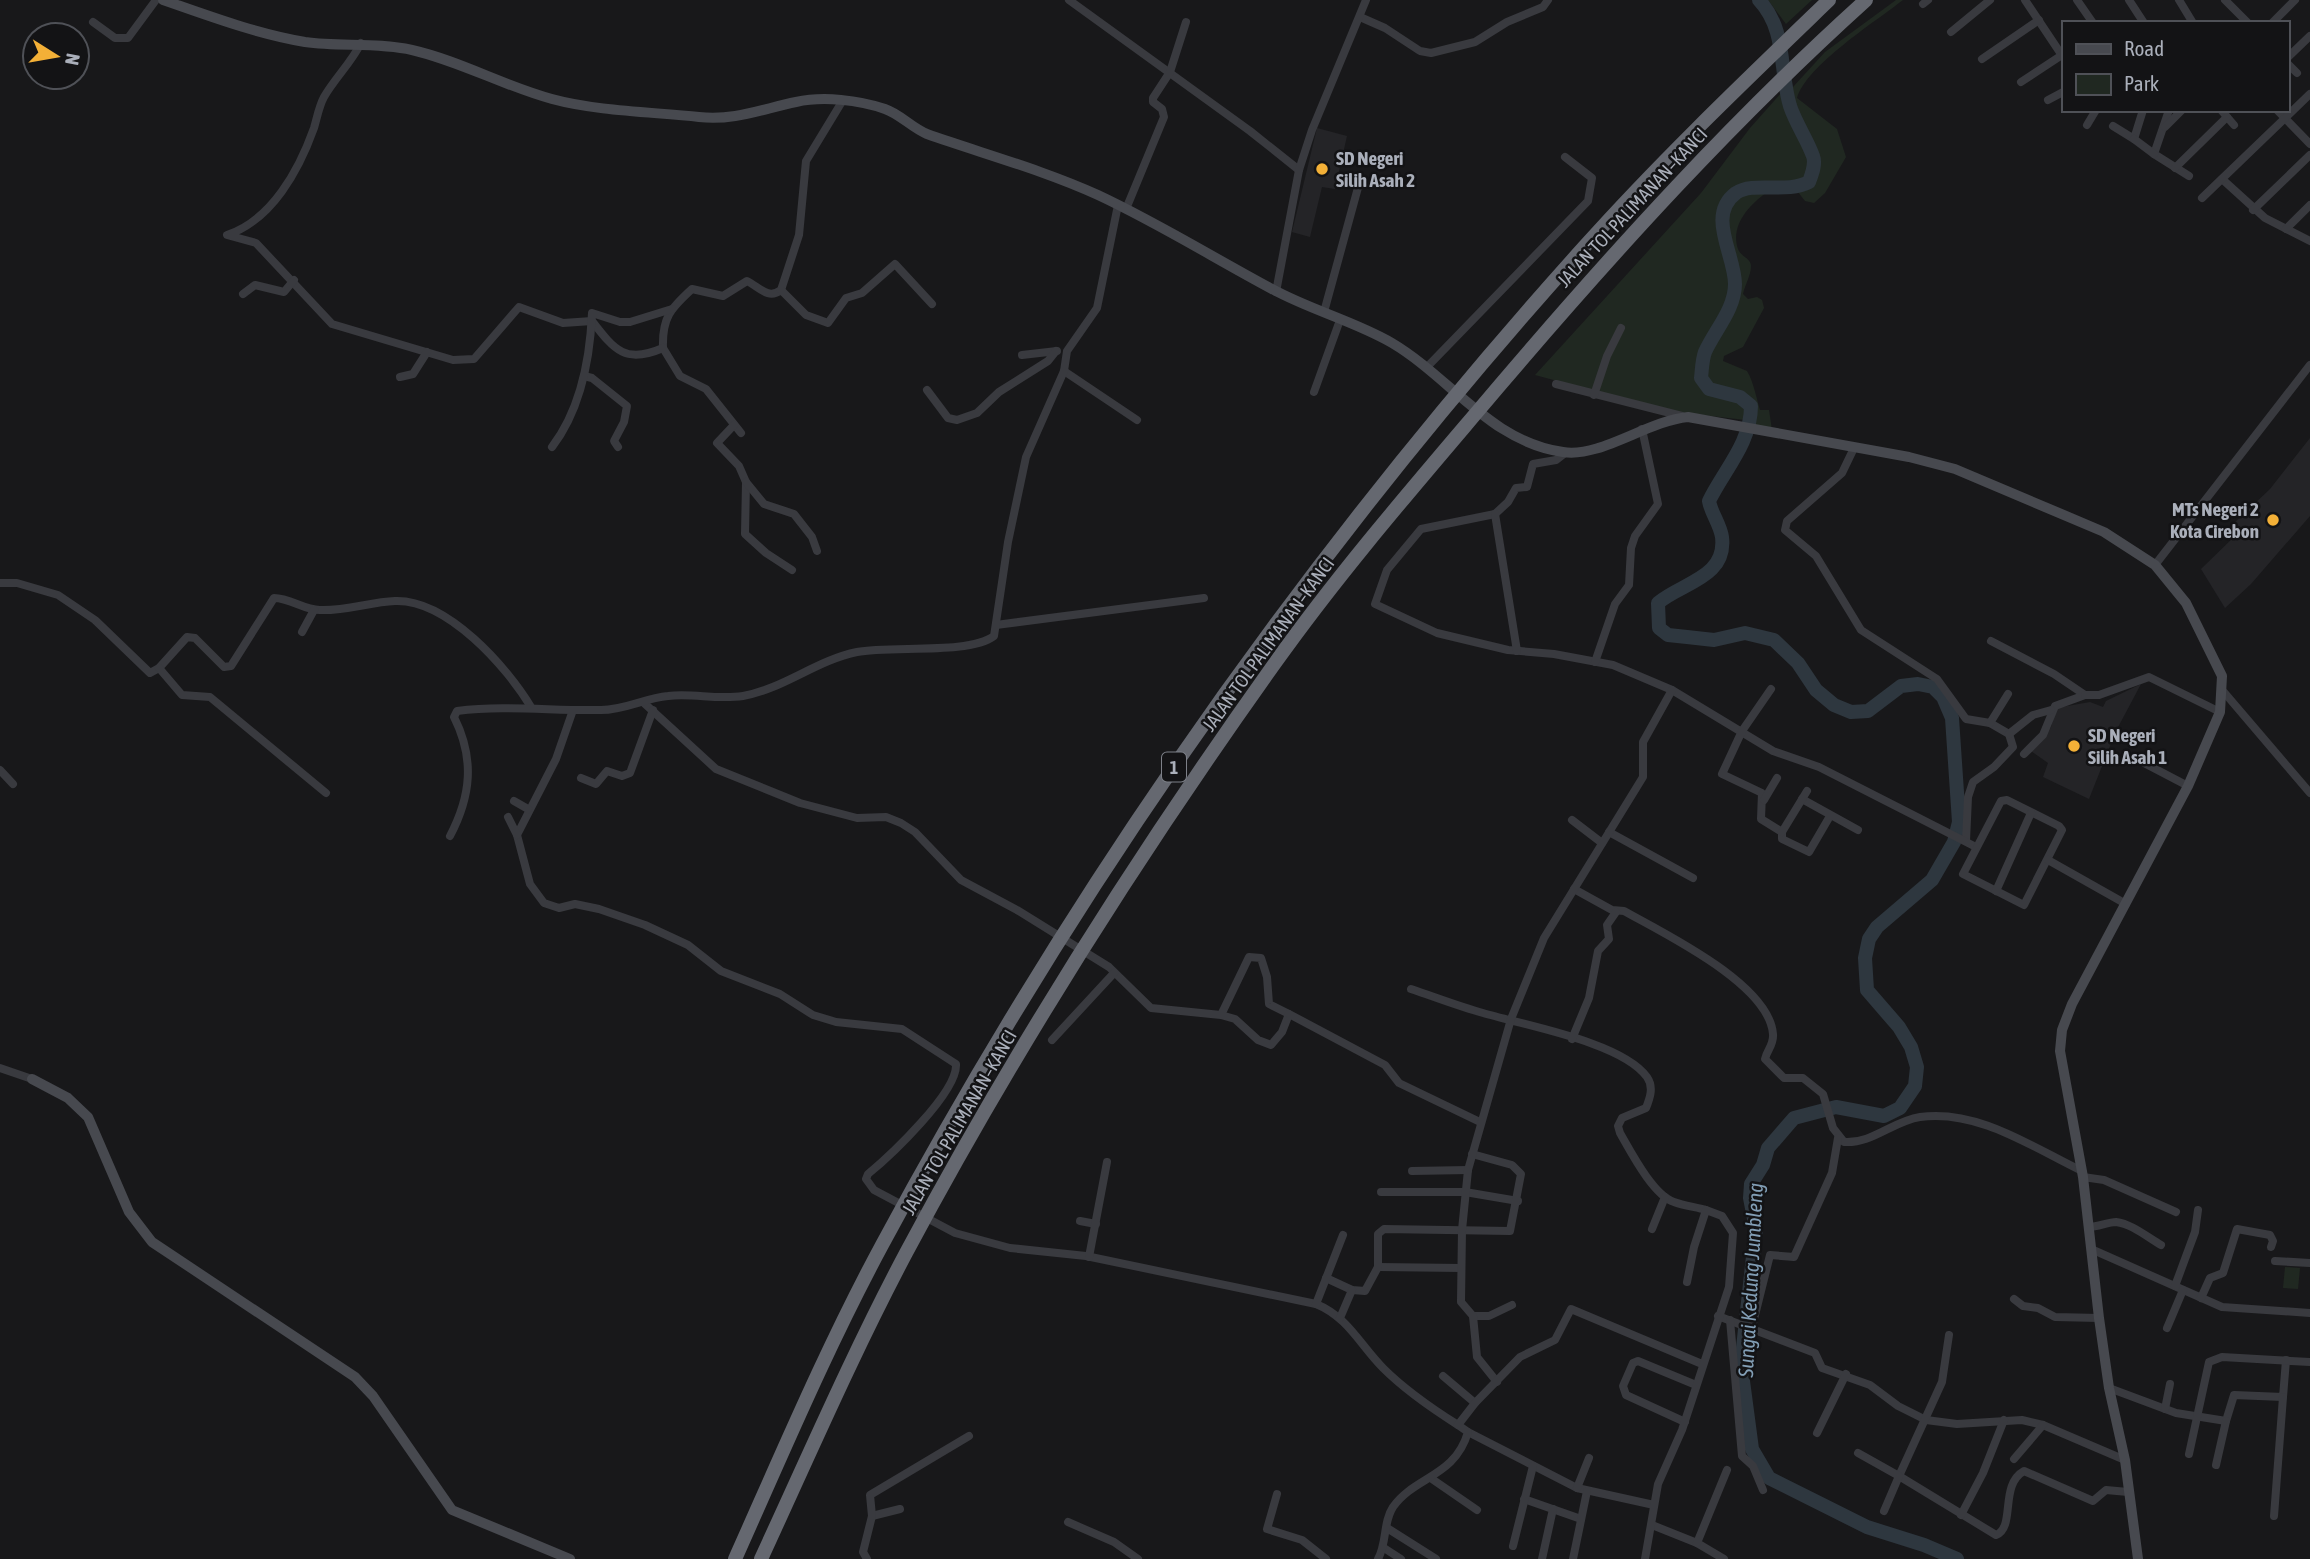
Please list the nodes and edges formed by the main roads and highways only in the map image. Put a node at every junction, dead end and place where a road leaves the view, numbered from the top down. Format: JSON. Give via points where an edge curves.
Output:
{"nodes":[{"id":1,"x":1829,"y":0,"type":"edge"},
{"id":2,"x":1866,"y":0,"type":"edge"},
{"id":3,"x":734,"y":1559,"type":"edge"},
{"id":4,"x":761,"y":1559,"type":"edge"}],
"edges":[{"from":1,"to":3,"type":"highway","name":"JALAN TOL PALIMANAN–KANCI","number":"1","via":[[1585,246],[1416,443],[1265,638],[1161,786],[1085,899],[887,1236]]},
{"from":2,"to":4,"type":"highway","name":"JALAN TOL PALIMANAN–KANCI","number":"1","via":[[1745,114],[1601,266],[1439,457],[1277,660],[1098,923],[978,1123],[905,1255]]}]}
